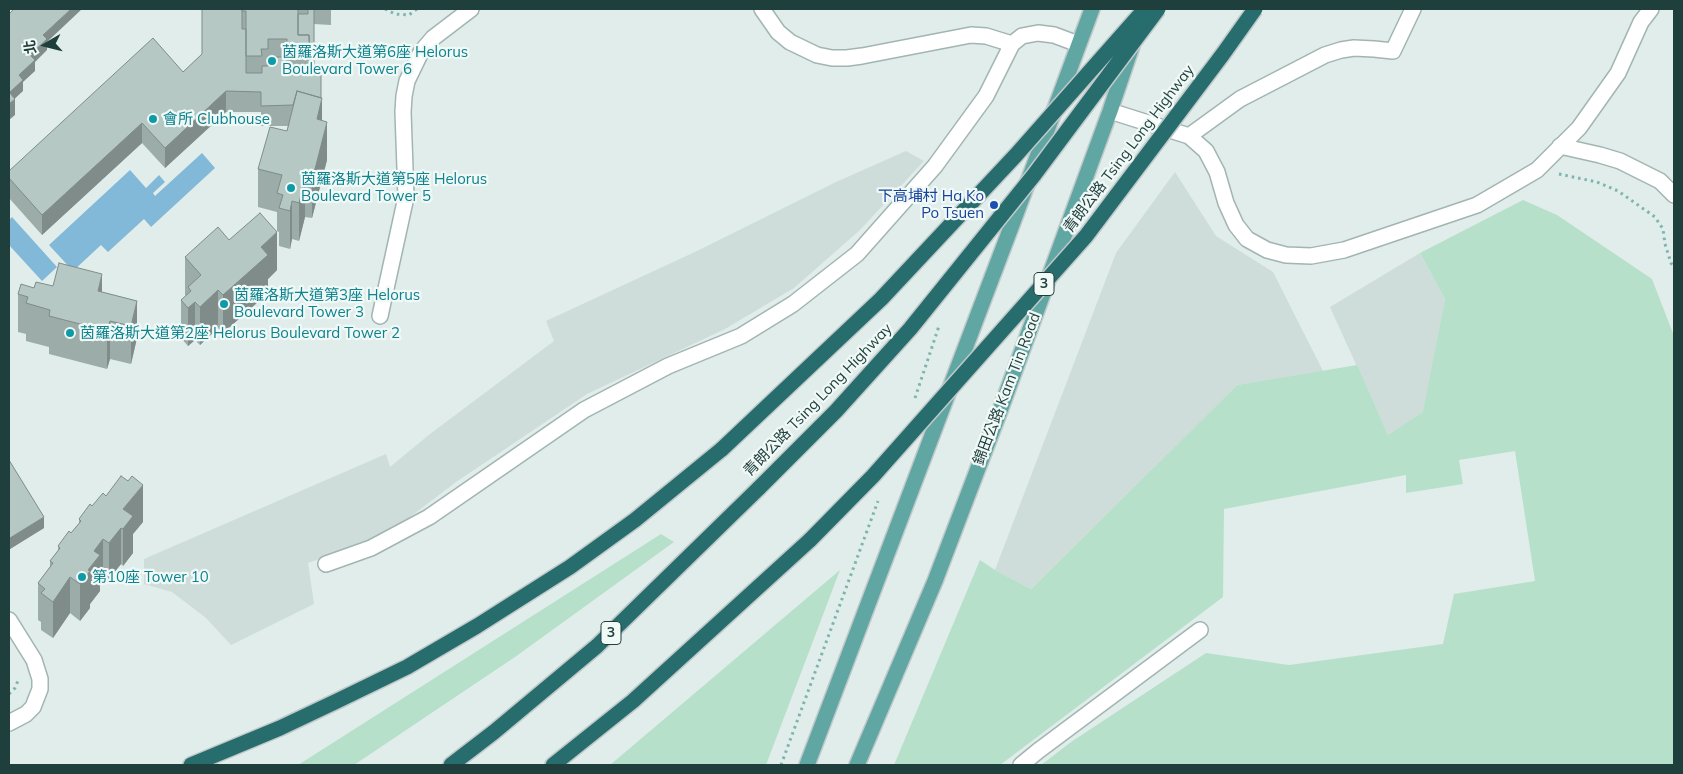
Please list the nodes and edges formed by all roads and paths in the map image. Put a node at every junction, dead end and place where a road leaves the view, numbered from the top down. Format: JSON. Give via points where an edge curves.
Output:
{"nodes":[{"id":1,"x":385,"y":9,"type":"edge"},
{"id":2,"x":417,"y":9,"type":"edge"},
{"id":3,"x":472,"y":9,"type":"edge"},
{"id":4,"x":762,"y":9,"type":"edge"},
{"id":5,"x":1092,"y":9,"type":"edge"},
{"id":6,"x":1145,"y":9,"type":"edge"},
{"id":7,"x":1158,"y":9,"type":"edge"},
{"id":8,"x":1254,"y":9,"type":"edge"},
{"id":9,"x":1413,"y":9,"type":"edge"},
{"id":10,"x":1651,"y":9,"type":"edge"},
{"id":11,"x":1012,"y":44,"type":"junction"},
{"id":12,"x":1078,"y":44,"type":"junction"},
{"id":13,"x":1110,"y":111,"type":"junction"},
{"id":14,"x":1189,"y":136,"type":"junction"},
{"id":15,"x":1560,"y":146,"type":"junction"},
{"id":16,"x":1537,"y":170,"type":"junction"},
{"id":17,"x":1674,"y":195,"type":"edge"},
{"id":18,"x":1674,"y":267,"type":"edge"},
{"id":19,"x":380,"y":316,"type":"dead end"},
{"id":20,"x":326,"y":564,"type":"dead end"},
{"id":21,"x":9,"y":620,"type":"edge"},
{"id":22,"x":1200,"y":630,"type":"dead end"},
{"id":23,"x":19,"y":675,"type":"dead end"},
{"id":24,"x":9,"y":694,"type":"edge"},
{"id":25,"x":9,"y":723,"type":"edge"},
{"id":26,"x":191,"y":765,"type":"edge"},
{"id":27,"x":451,"y":765,"type":"edge"},
{"id":28,"x":553,"y":765,"type":"edge"},
{"id":29,"x":807,"y":765,"type":"edge"},
{"id":30,"x":857,"y":765,"type":"edge"},
{"id":31,"x":1021,"y":765,"type":"edge"}],
"edges":[{"from":1,"to":2,"type":"path","via":[[409,15]]},
{"from":3,"to":19,"type":"street","via":[[421,52],[408,81],[403,112],[406,196]]},
{"from":4,"to":11,"type":"street","via":[[778,32],[790,42],[817,55],[832,58],[854,57],[971,35]]},
{"from":5,"to":12,"type":"main road"},
{"from":6,"to":13,"type":"main road","name":"錦田公路 Kam Tin Road"},
{"from":6,"to":26,"type":"highway","bridge":true,"via":[[1016,155],[881,300],[722,449],[635,520],[570,567],[407,667],[280,728]]},
{"from":7,"to":27,"type":"highway","name":"青朗公路 Tsing Long Highway","number":"3","bridge":true,"via":[[1034,175],[910,329],[836,412],[597,646]]},
{"from":8,"to":28,"type":"highway","name":"青朗公路 Tsing Long Highway","number":"3","bridge":true,"via":[[1086,236],[873,476],[810,540],[633,701]]},
{"from":9,"to":14,"type":"street","via":[[1393,51],[1354,48],[1325,55],[1240,99]]},
{"from":10,"to":15,"type":"street","via":[[1641,22],[1618,73],[1579,128]]},
{"from":11,"to":12,"type":"street","via":[[1022,36],[1038,33]]},
{"from":11,"to":20,"type":"street","via":[[986,96],[935,166],[857,254],[794,304],[741,336],[668,366],[584,410],[429,517],[371,548]]},
{"from":12,"to":29,"type":"main road"},
{"from":13,"to":14,"type":"street"},
{"from":13,"to":30,"type":"main road","name":"錦田公路 Kam Tin Road","via":[[934,581]]},
{"from":14,"to":16,"type":"street","via":[[1206,151],[1236,225],[1247,239],[1267,250],[1286,255],[1311,256],[1344,250],[1433,220],[1477,205]]},
{"from":15,"to":16,"type":"street"},
{"from":15,"to":17,"type":"street","via":[[1620,161],[1660,182]]},
{"from":16,"to":18,"type":"path","via":[[1597,182],[1618,191],[1655,217],[1663,229]]},
{"from":21,"to":25,"type":"street","via":[[34,660],[40,679],[33,707]]},
{"from":22,"to":31,"type":"street"},
{"from":23,"to":24,"type":"path","via":[[15,688]]}]}
